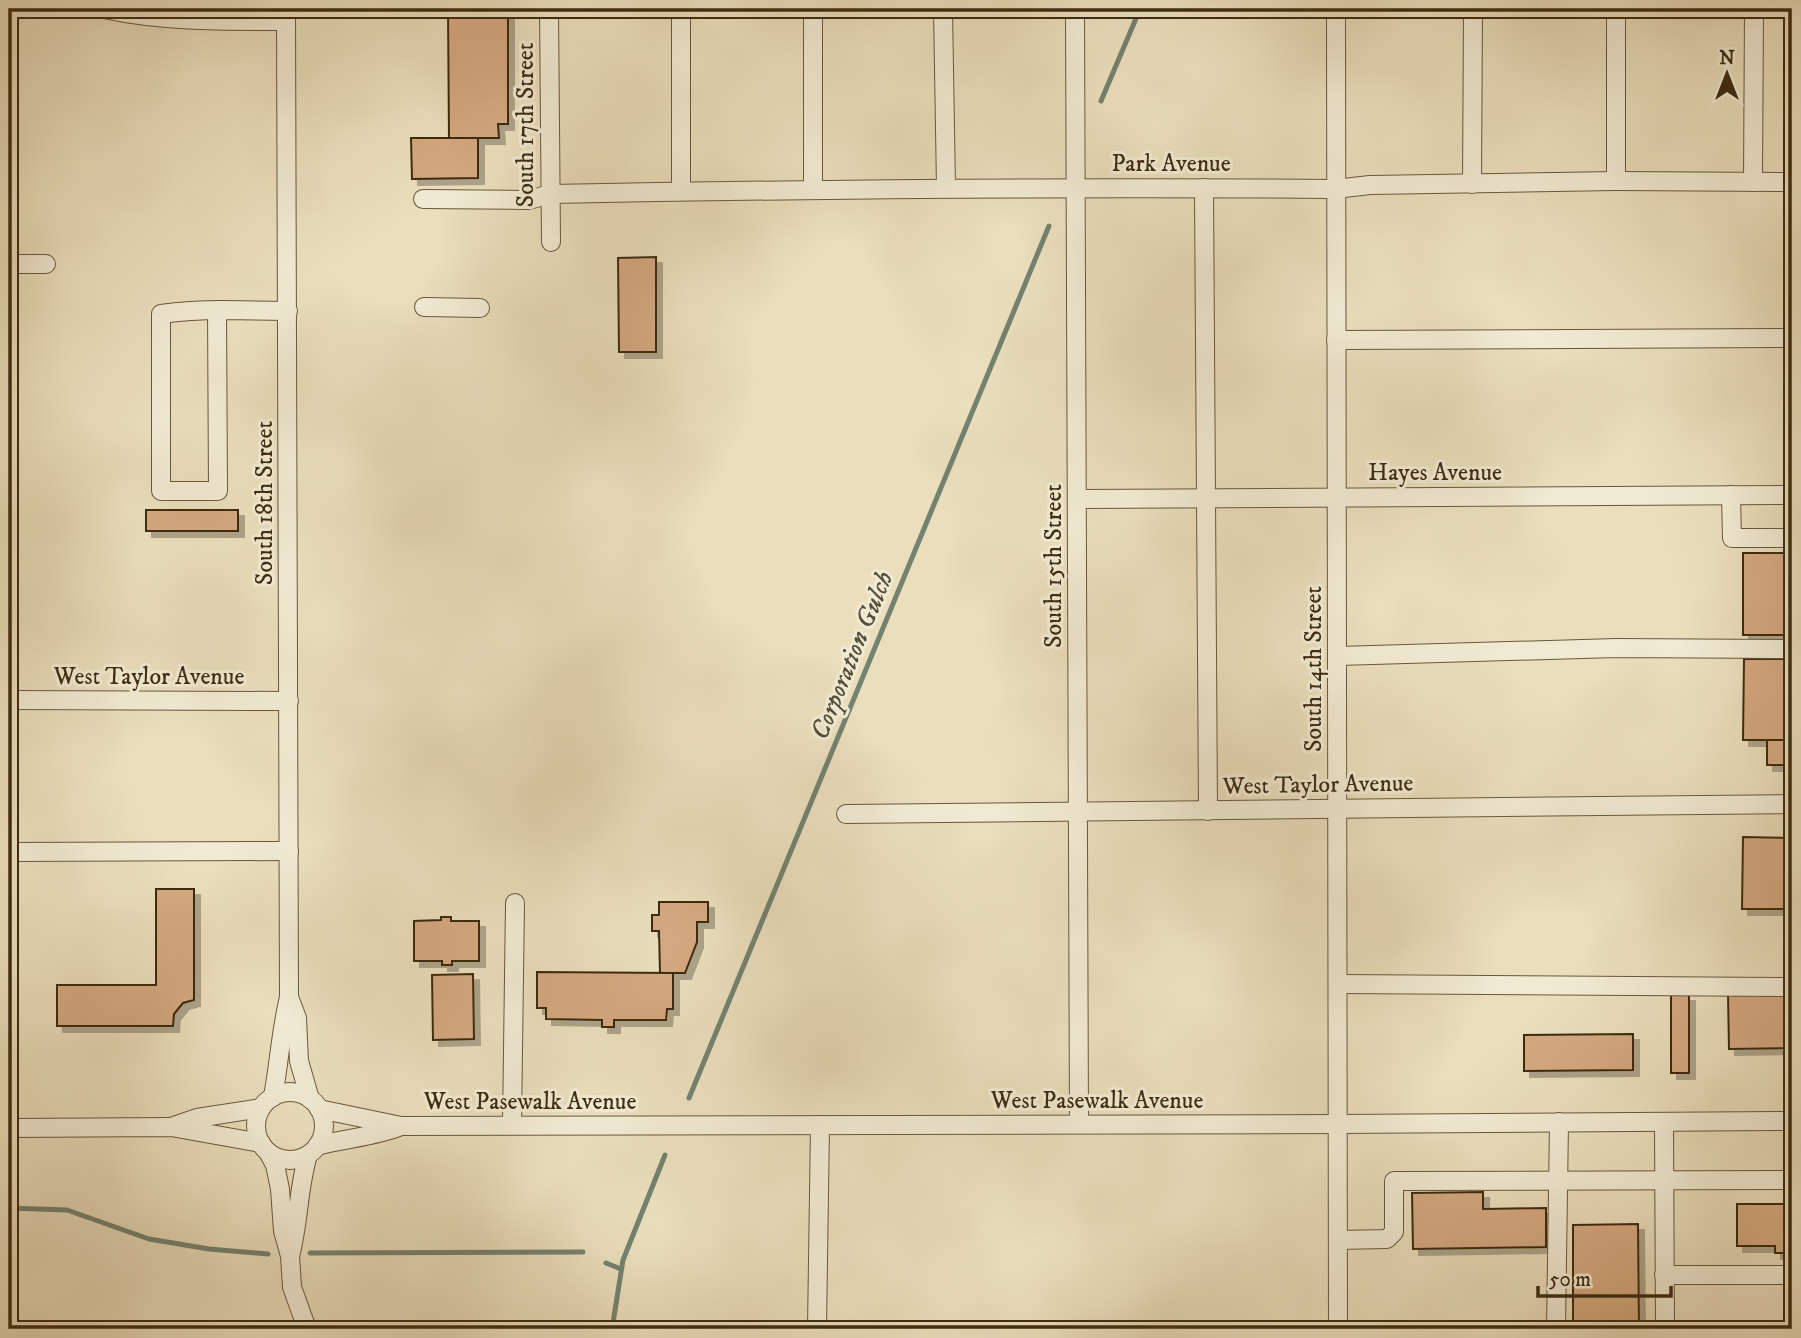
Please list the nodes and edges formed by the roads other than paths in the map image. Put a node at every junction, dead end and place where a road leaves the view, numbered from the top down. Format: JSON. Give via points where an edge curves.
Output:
{"nodes":[{"id":1,"x":104,"y":9,"type":"edge"},
{"id":2,"x":549,"y":9,"type":"edge"},
{"id":3,"x":681,"y":9,"type":"edge"},
{"id":4,"x":813,"y":9,"type":"edge"},
{"id":5,"x":943,"y":9,"type":"edge"},
{"id":6,"x":1075,"y":9,"type":"edge"},
{"id":7,"x":1336,"y":9,"type":"edge"},
{"id":8,"x":1473,"y":9,"type":"edge"},
{"id":9,"x":1616,"y":9,"type":"edge"},
{"id":10,"x":1754,"y":9,"type":"edge"},
{"id":11,"x":286,"y":15,"type":"edge"},
{"id":12,"x":1616,"y":181,"type":"junction"},
{"id":13,"x":1753,"y":182,"type":"junction"},
{"id":14,"x":1792,"y":182,"type":"edge"},
{"id":15,"x":1472,"y":184,"type":"junction"},
{"id":16,"x":1075,"y":187,"type":"junction"},
{"id":17,"x":946,"y":188,"type":"junction"},
{"id":18,"x":1204,"y":188,"type":"junction"},
{"id":19,"x":813,"y":189,"type":"junction"},
{"id":20,"x":1335,"y":189,"type":"junction"},
{"id":21,"x":681,"y":191,"type":"junction"},
{"id":22,"x":550,"y":194,"type":"junction"},
{"id":23,"x":424,"y":199,"type":"dead end"},
{"id":24,"x":551,"y":242,"type":"dead end"},
{"id":25,"x":9,"y":264,"type":"edge"},
{"id":26,"x":46,"y":264,"type":"dead end"},
{"id":27,"x":424,"y":307,"type":"dead end"},
{"id":28,"x":480,"y":308,"type":"dead end"},
{"id":29,"x":217,"y":310,"type":"junction"},
{"id":30,"x":288,"y":311,"type":"junction"},
{"id":31,"x":1792,"y":338,"type":"edge"},
{"id":32,"x":1336,"y":340,"type":"junction"},
{"id":33,"x":1731,"y":495,"type":"junction"},
{"id":34,"x":1792,"y":495,"type":"edge"},
{"id":35,"x":1338,"y":497,"type":"junction"},
{"id":36,"x":1078,"y":499,"type":"junction"},
{"id":37,"x":1207,"y":499,"type":"junction"},
{"id":38,"x":1792,"y":538,"type":"edge"},
{"id":39,"x":1792,"y":649,"type":"edge"},
{"id":40,"x":1338,"y":656,"type":"junction"},
{"id":41,"x":9,"y":700,"type":"edge"},
{"id":42,"x":289,"y":701,"type":"junction"},
{"id":43,"x":1792,"y":804,"type":"edge"},
{"id":44,"x":1338,"y":810,"type":"junction"},
{"id":45,"x":1078,"y":811,"type":"junction"},
{"id":46,"x":1208,"y":811,"type":"junction"},
{"id":47,"x":846,"y":814,"type":"dead end"},
{"id":48,"x":289,"y":851,"type":"junction"},
{"id":49,"x":9,"y":852,"type":"edge"},
{"id":50,"x":515,"y":903,"type":"dead end"},
{"id":51,"x":1338,"y":984,"type":"junction"},
{"id":52,"x":1792,"y":987,"type":"edge"},
{"id":53,"x":289,"y":997,"type":"junction"},
{"id":54,"x":267,"y":1102,"type":"junction"},
{"id":55,"x":315,"y":1104,"type":"junction"},
{"id":56,"x":1792,"y":1121,"type":"edge"},
{"id":57,"x":1559,"y":1122,"type":"junction"},
{"id":58,"x":1664,"y":1122,"type":"junction"},
{"id":59,"x":1079,"y":1124,"type":"junction"},
{"id":60,"x":1338,"y":1124,"type":"junction"},
{"id":61,"x":512,"y":1125,"type":"junction"},
{"id":62,"x":820,"y":1125,"type":"junction"},
{"id":63,"x":401,"y":1126,"type":"junction"},
{"id":64,"x":171,"y":1127,"type":"junction"},
{"id":65,"x":9,"y":1128,"type":"edge"},
{"id":66,"x":265,"y":1147,"type":"junction"},
{"id":67,"x":312,"y":1151,"type":"junction"},
{"id":68,"x":1792,"y":1180,"type":"edge"},
{"id":69,"x":1558,"y":1181,"type":"junction"},
{"id":70,"x":1664,"y":1181,"type":"junction"},
{"id":71,"x":1338,"y":1240,"type":"junction"},
{"id":72,"x":290,"y":1256,"type":"junction"},
{"id":73,"x":1664,"y":1275,"type":"junction"},
{"id":74,"x":1792,"y":1275,"type":"edge"},
{"id":75,"x":307,"y":1329,"type":"edge"},
{"id":76,"x":817,"y":1329,"type":"edge"},
{"id":77,"x":1338,"y":1329,"type":"edge"},
{"id":78,"x":1556,"y":1329,"type":"edge"},
{"id":79,"x":1665,"y":1329,"type":"edge"}],
"edges":[{"from":1,"to":11,"type":"street","via":[[183,20]]},
{"from":2,"to":22,"type":"street","name":"South 17th Street"},
{"from":3,"to":21,"type":"street"},
{"from":4,"to":19,"type":"street"},
{"from":5,"to":17,"type":"street"},
{"from":6,"to":16,"type":"street","name":"South 15th Street"},
{"from":7,"to":20,"type":"street","name":"South 14th Street"},
{"from":8,"to":15,"type":"street"},
{"from":9,"to":12,"type":"street"},
{"from":10,"to":13,"type":"street"},
{"from":11,"to":30,"type":"street","name":"South 18th Street"},
{"from":12,"to":13,"type":"street","name":"Park Avenue"},
{"from":12,"to":15,"type":"street","name":"Park Avenue"},
{"from":13,"to":14,"type":"street","name":"Park Avenue"},
{"from":15,"to":20,"type":"street","name":"Park Avenue"},
{"from":16,"to":17,"type":"street","name":"Park Avenue"},
{"from":16,"to":18,"type":"street","name":"Park Avenue"},
{"from":16,"to":36,"type":"street","name":"South 15th Street"},
{"from":17,"to":19,"type":"street","name":"Park Avenue"},
{"from":18,"to":20,"type":"street","name":"Park Avenue"},
{"from":18,"to":37,"type":"street"},
{"from":19,"to":21,"type":"street","name":"Park Avenue"},
{"from":20,"to":32,"type":"street","name":"South 14th Street"},
{"from":21,"to":22,"type":"street","name":"Park Avenue"},
{"from":22,"to":23,"type":"street","name":"Park Avenue","via":[[529,200]]},
{"from":22,"to":24,"type":"street","name":"South 17th Street"},
{"from":25,"to":26,"type":"street"},
{"from":27,"to":28,"type":"street"},
{"from":29,"to":29,"type":"street","via":[[160,314],[160,491],[218,491]]},
{"from":29,"to":30,"type":"street"},
{"from":30,"to":42,"type":"street","name":"South 18th Street"},
{"from":31,"to":32,"type":"street"},
{"from":32,"to":35,"type":"street","name":"South 14th Street"},
{"from":33,"to":34,"type":"street","name":"Hayes Avenue"},
{"from":33,"to":35,"type":"street","name":"Hayes Avenue"},
{"from":33,"to":38,"type":"street","via":[[1732,538]]},
{"from":35,"to":37,"type":"street","name":"Hayes Avenue"},
{"from":35,"to":40,"type":"street","name":"South 14th Street"},
{"from":36,"to":37,"type":"street","name":"Hayes Avenue"},
{"from":36,"to":45,"type":"street","name":"South 15th Street"},
{"from":37,"to":46,"type":"street"},
{"from":39,"to":40,"type":"street","via":[[1616,648]]},
{"from":40,"to":44,"type":"street","name":"South 14th Street"},
{"from":41,"to":42,"type":"street","name":"West Taylor Avenue"},
{"from":42,"to":48,"type":"street","name":"South 18th Street"},
{"from":43,"to":44,"type":"street","name":"West Taylor Avenue"},
{"from":44,"to":46,"type":"street","name":"West Taylor Avenue"},
{"from":44,"to":51,"type":"street","name":"South 14th Street"},
{"from":45,"to":46,"type":"street","name":"West Taylor Avenue"},
{"from":45,"to":47,"type":"street","name":"West Taylor Avenue"},
{"from":45,"to":59,"type":"street","name":"South 15th Street"},
{"from":48,"to":49,"type":"street"},
{"from":48,"to":53,"type":"street","name":"South 18th Street"},
{"from":50,"to":61,"type":"street"},
{"from":51,"to":52,"type":"street"},
{"from":51,"to":60,"type":"street","name":"South 14th Street"},
{"from":53,"to":54,"type":"street","name":"South 18th Street","via":[[280,1063]]},
{"from":53,"to":55,"type":"street","name":"South 18th Street","via":[[297,1018],[299,1061]]},
{"from":54,"to":55,"type":"street","via":[[292,1092]]},
{"from":54,"to":64,"type":"street"},
{"from":54,"to":66,"type":"street","via":[[257,1119],[257,1132]]},
{"from":55,"to":63,"type":"street","name":"West Pasewalk Avenue"},
{"from":55,"to":67,"type":"street","via":[[324,1121],[323,1134]]},
{"from":56,"to":58,"type":"street","name":"West Pasewalk Avenue"},
{"from":57,"to":58,"type":"street","name":"West Pasewalk Avenue"},
{"from":57,"to":60,"type":"street","name":"West Pasewalk Avenue"},
{"from":57,"to":69,"type":"street"},
{"from":58,"to":70,"type":"street"},
{"from":59,"to":60,"type":"street","name":"West Pasewalk Avenue"},
{"from":59,"to":62,"type":"street","name":"West Pasewalk Avenue"},
{"from":60,"to":71,"type":"street","name":"South 14th Street"},
{"from":61,"to":62,"type":"street","name":"West Pasewalk Avenue"},
{"from":61,"to":63,"type":"street","name":"West Pasewalk Avenue"},
{"from":62,"to":76,"type":"street"},
{"from":63,"to":67,"type":"street","name":"West Pasewalk Avenue"},
{"from":64,"to":65,"type":"street"},
{"from":64,"to":66,"type":"street"},
{"from":66,"to":67,"type":"street","via":[[281,1158],[294,1159]]},
{"from":66,"to":72,"type":"street","via":[[275,1165]]},
{"from":67,"to":72,"type":"street","via":[[300,1189]]},
{"from":68,"to":70,"type":"street"},
{"from":69,"to":70,"type":"street"},
{"from":69,"to":71,"type":"street","via":[[1394,1181],[1394,1232],[1387,1239]]},
{"from":69,"to":78,"type":"street"},
{"from":70,"to":73,"type":"street"},
{"from":71,"to":77,"type":"street","name":"South 14th Street"},
{"from":72,"to":75,"type":"street","via":[[292,1287]]},
{"from":73,"to":74,"type":"street"},
{"from":73,"to":79,"type":"street"}]}
